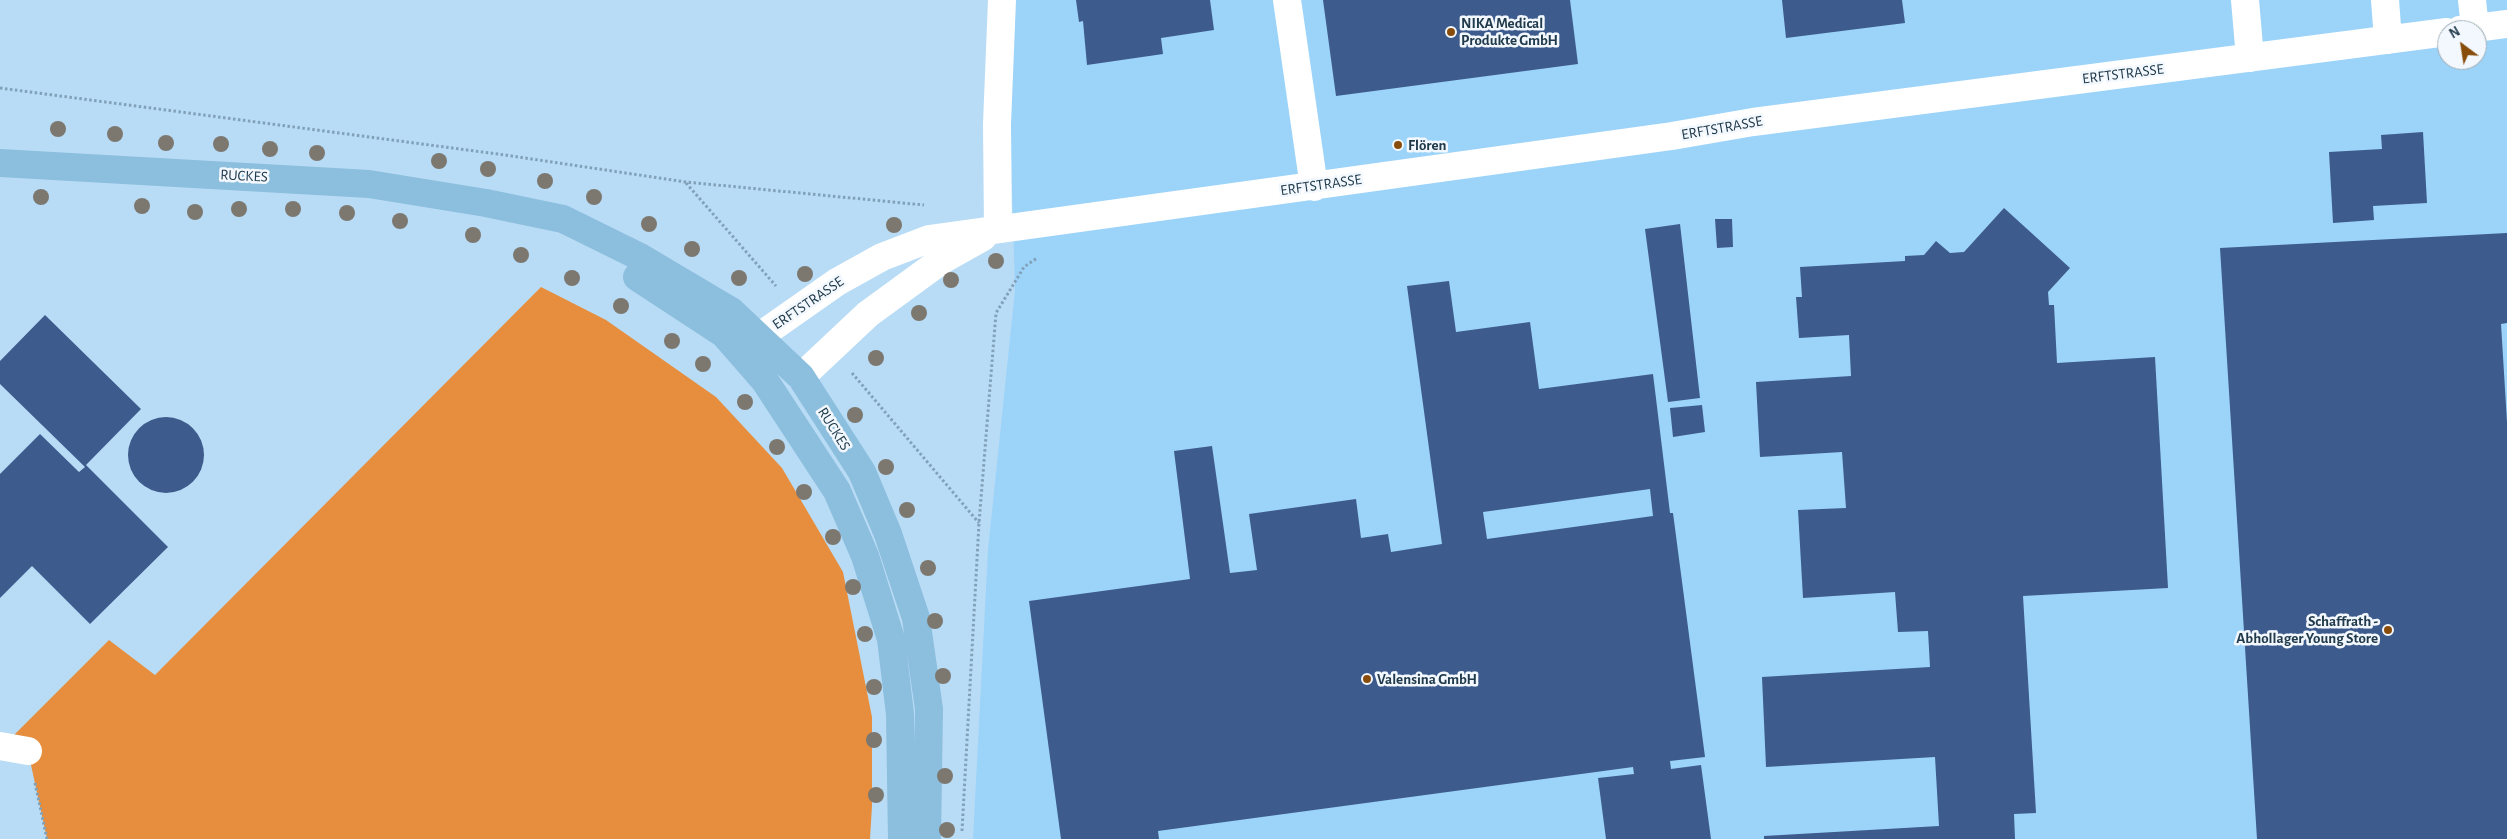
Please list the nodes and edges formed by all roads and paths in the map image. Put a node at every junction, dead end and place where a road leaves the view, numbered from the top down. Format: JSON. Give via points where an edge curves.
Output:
{"nodes":[{"id":1,"x":1002,"y":0,"type":"edge"},
{"id":2,"x":1288,"y":0,"type":"edge"},
{"id":3,"x":2245,"y":0,"type":"edge"},
{"id":4,"x":2385,"y":0,"type":"edge"},
{"id":5,"x":2472,"y":0,"type":"edge"},
{"id":6,"x":2469,"y":20,"type":"edge"},
{"id":7,"x":2507,"y":24,"type":"edge"},
{"id":8,"x":2487,"y":27,"type":"edge"},
{"id":9,"x":2437,"y":33,"type":"edge"},
{"id":10,"x":2388,"y":40,"type":"junction"},
{"id":11,"x":2250,"y":58,"type":"junction"},
{"id":12,"x":0,"y":88,"type":"edge"},
{"id":13,"x":0,"y":163,"type":"edge"},
{"id":14,"x":1314,"y":187,"type":"junction"},
{"id":15,"x":486,"y":203,"type":"junction"},
{"id":16,"x":926,"y":205,"type":"dead end"},
{"id":17,"x":998,"y":229,"type":"junction"},
{"id":18,"x":1045,"y":253,"type":"dead end"},
{"id":19,"x":760,"y":336,"type":"junction"},
{"id":20,"x":801,"y":377,"type":"junction"},
{"id":21,"x":765,"y":380,"type":"junction"},
{"id":22,"x":0,"y":746,"type":"edge"},
{"id":23,"x":28,"y":751,"type":"joint"},
{"id":24,"x":47,"y":839,"type":"edge"},
{"id":25,"x":902,"y":839,"type":"edge"},
{"id":26,"x":927,"y":839,"type":"edge"},
{"id":27,"x":962,"y":839,"type":"edge"}],
"edges":[{"from":1,"to":17,"type":"street","via":[[996,124]]},
{"from":2,"to":14,"type":"street"},
{"from":3,"to":11,"type":"street"},
{"from":4,"to":10,"type":"street"},
{"from":5,"to":6,"type":"street"},
{"from":7,"to":8,"type":"street"},
{"from":9,"to":10,"type":"street","name":"ERFTSTRASSE"},
{"from":10,"to":11,"type":"street","name":"ERFTSTRASSE"},
{"from":11,"to":14,"type":"street","name":"ERFTSTRASSE","via":[[1753,122]]},
{"from":12,"to":16,"type":"path","via":[[495,153],[686,182]]},
{"from":13,"to":15,"type":"main road","name":"RUCKES","via":[[369,184]]},
{"from":14,"to":17,"type":"street","name":"ERFTSTRASSE"},
{"from":15,"to":19,"type":"main road","name":"RUCKES","via":[[562,219],[640,257],[731,311]]},
{"from":15,"to":21,"type":"main road","name":"RUCKES","via":[[584,248],[653,285],[724,334]]},
{"from":17,"to":19,"type":"street","name":"ERFTSTRASSE","via":[[929,239],[882,257],[837,282]]},
{"from":17,"to":20,"type":"street","name":"ERFTSTRASSE","via":[[942,260],[868,314]]},
{"from":18,"to":27,"type":"path","via":[[1024,267],[996,313],[979,523]]},
{"from":19,"to":20,"type":"main road","name":"RUCKES"},
{"from":19,"to":21,"type":"main road","name":"ERFTSTRASSE"},
{"from":20,"to":21,"type":"main road"},
{"from":20,"to":26,"type":"main road","name":"RUCKES","via":[[862,472],[888,534],[916,618],[929,709]]},
{"from":21,"to":25,"type":"main road","name":"RUCKES","via":[[837,491],[865,556],[891,639],[900,714]]},
{"from":22,"to":23,"type":"street"},
{"from":23,"to":24,"type":"path"}]}
